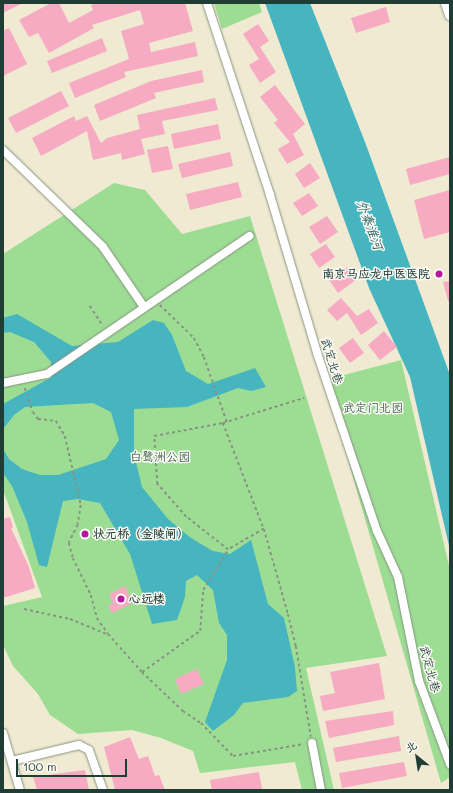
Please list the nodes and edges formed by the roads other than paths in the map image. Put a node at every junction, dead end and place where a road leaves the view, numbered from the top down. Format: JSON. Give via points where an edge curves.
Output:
{"nodes":[{"id":1,"x":207,"y":3,"type":"edge"},
{"id":2,"x":446,"y":3,"type":"edge"},
{"id":3,"x":450,"y":15,"type":"edge"},
{"id":4,"x":3,"y":150,"type":"edge"},
{"id":5,"x":249,"y":236,"type":"dead end"},
{"id":6,"x":144,"y":307,"type":"junction"},
{"id":7,"x":3,"y":384,"type":"edge"},
{"id":8,"x":3,"y":733,"type":"edge"},
{"id":9,"x":312,"y":742,"type":"road end"},
{"id":10,"x":12,"y":762,"type":"junction"},
{"id":11,"x":450,"y":764,"type":"edge"},
{"id":12,"x":20,"y":790,"type":"edge"},
{"id":13,"x":103,"y":790,"type":"edge"},
{"id":14,"x":321,"y":790,"type":"edge"}],
"edges":[{"from":1,"to":11,"type":"street","name":"武定北巷","via":[[270,194],[317,353],[377,531],[398,577],[419,681]]},
{"from":2,"to":3,"type":"main road"},
{"from":4,"to":6,"type":"street","via":[[103,247]]},
{"from":5,"to":6,"type":"street"},
{"from":6,"to":7,"type":"street","via":[[47,374]]},
{"from":8,"to":10,"type":"street"},
{"from":9,"to":14,"type":"street"},
{"from":10,"to":12,"type":"street"},
{"from":10,"to":13,"type":"street","via":[[79,745],[89,750]]}]}
